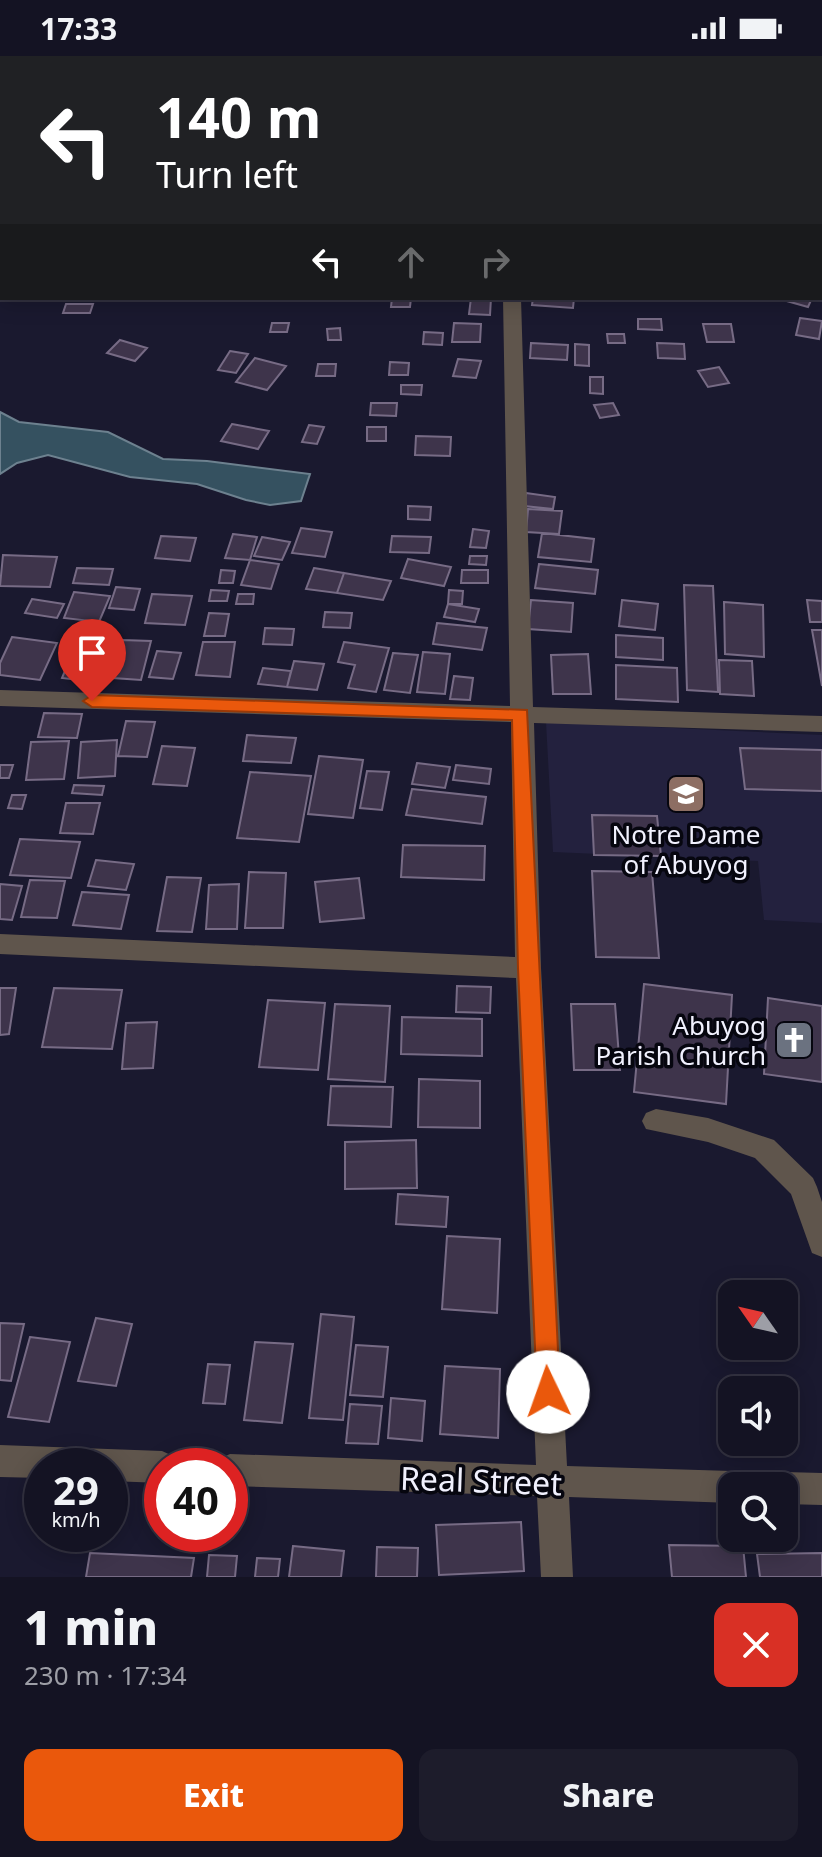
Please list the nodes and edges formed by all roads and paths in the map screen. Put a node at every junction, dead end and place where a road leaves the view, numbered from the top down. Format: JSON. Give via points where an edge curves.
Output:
{"nodes":[{"id":1,"x":512,"y":300,"type":"edge"},
{"id":2,"x":0,"y":698,"type":"edge"},
{"id":3,"x":521,"y":714,"type":"junction"},
{"id":4,"x":822,"y":724,"type":"edge"},
{"id":5,"x":0,"y":944,"type":"edge"},
{"id":6,"x":528,"y":968,"type":"junction"},
{"id":7,"x":656,"y":1121,"type":"dead end"},
{"id":8,"x":822,"y":1244,"type":"edge"},
{"id":9,"x":0,"y":1461,"type":"edge"},
{"id":10,"x":144,"y":1466,"type":"edge"},
{"id":11,"x":248,"y":1471,"type":"edge"},
{"id":12,"x":553,"y":1483,"type":"junction"},
{"id":13,"x":718,"y":1487,"type":"edge"},
{"id":14,"x":798,"y":1488,"type":"edge"},
{"id":15,"x":822,"y":1489,"type":"edge"},
{"id":16,"x":557,"y":1577,"type":"edge"}],
"edges":[{"from":1,"to":3,"type":"street"},
{"from":2,"to":3,"type":"street"},
{"from":3,"to":4,"type":"street"},
{"from":3,"to":6,"type":"street"},
{"from":5,"to":6,"type":"street"},
{"from":6,"to":12,"type":"street"},
{"from":7,"to":8,"type":"street","via":[[708,1130],[764,1149],[803,1187]]},
{"from":9,"to":10,"type":"street"},
{"from":11,"to":12,"type":"street","name":"Real Street"},
{"from":12,"to":13,"type":"street","name":"Real Street"},
{"from":12,"to":16,"type":"street"},
{"from":14,"to":15,"type":"street"}]}
